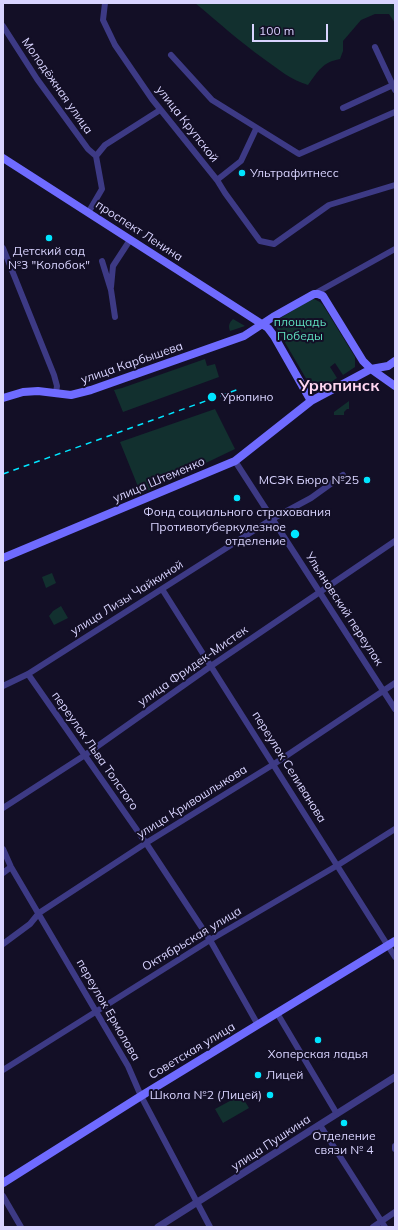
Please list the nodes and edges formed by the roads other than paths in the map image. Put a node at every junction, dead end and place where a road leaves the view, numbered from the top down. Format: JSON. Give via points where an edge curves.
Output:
{"nodes":[{"id":1,"x":105,"y":3,"type":"edge"},
{"id":2,"x":3,"y":26,"type":"edge"},
{"id":3,"x":375,"y":47,"type":"dead end"},
{"id":4,"x":171,"y":55,"type":"dead end"},
{"id":5,"x":394,"y":87,"type":"edge"},
{"id":6,"x":343,"y":108,"type":"dead end"},
{"id":7,"x":160,"y":110,"type":"junction"},
{"id":8,"x":395,"y":112,"type":"edge"},
{"id":9,"x":256,"y":129,"type":"junction"},
{"id":10,"x":96,"y":156,"type":"junction"},
{"id":11,"x":3,"y":158,"type":"edge"},
{"id":12,"x":217,"y":180,"type":"junction"},
{"id":13,"x":395,"y":185,"type":"edge"},
{"id":14,"x":88,"y":213,"type":"junction"},
{"id":15,"x":130,"y":240,"type":"junction"},
{"id":16,"x":3,"y":248,"type":"edge"},
{"id":17,"x":395,"y":249,"type":"edge"},
{"id":18,"x":102,"y":261,"type":"dead end"},
{"id":19,"x":6,"y":262,"type":"edge"},
{"id":20,"x":111,"y":290,"type":"junction"},
{"id":21,"x":314,"y":294,"type":"junction"},
{"id":22,"x":115,"y":317,"type":"dead end"},
{"id":23,"x":262,"y":324,"type":"junction"},
{"id":24,"x":395,"y":361,"type":"edge"},
{"id":25,"x":371,"y":369,"type":"junction"},
{"id":26,"x":395,"y":386,"type":"edge"},
{"id":27,"x":56,"y":393,"type":"junction"},
{"id":28,"x":3,"y":398,"type":"edge"},
{"id":29,"x":311,"y":401,"type":"junction"},
{"id":30,"x":235,"y":461,"type":"junction"},
{"id":31,"x":343,"y":476,"type":"dead end"},
{"id":32,"x":272,"y":519,"type":"junction"},
{"id":33,"x":395,"y":541,"type":"edge"},
{"id":34,"x":3,"y":558,"type":"edge"},
{"id":35,"x":162,"y":589,"type":"junction"},
{"id":36,"x":320,"y":592,"type":"junction"},
{"id":37,"x":212,"y":666,"type":"junction"},
{"id":38,"x":28,"y":674,"type":"junction"},
{"id":39,"x":395,"y":683,"type":"edge"},
{"id":40,"x":3,"y":686,"type":"edge"},
{"id":41,"x":383,"y":690,"type":"junction"},
{"id":42,"x":395,"y":709,"type":"edge"},
{"id":43,"x":85,"y":755,"type":"junction"},
{"id":44,"x":274,"y":764,"type":"junction"},
{"id":45,"x":3,"y":808,"type":"edge"},
{"id":46,"x":395,"y":829,"type":"edge"},
{"id":47,"x":146,"y":843,"type":"junction"},
{"id":48,"x":3,"y":849,"type":"edge"},
{"id":49,"x":338,"y":865,"type":"junction"},
{"id":50,"x":11,"y":867,"type":"junction"},
{"id":51,"x":3,"y":873,"type":"edge"},
{"id":52,"x":39,"y":913,"type":"junction"},
{"id":53,"x":210,"y":940,"type":"junction"},
{"id":54,"x":3,"y":944,"type":"edge"},
{"id":55,"x":391,"y":944,"type":"edge"},
{"id":56,"x":395,"y":957,"type":"edge"},
{"id":57,"x":96,"y":1011,"type":"junction"},
{"id":58,"x":277,"y":1013,"type":"junction"},
{"id":59,"x":258,"y":1025,"type":"junction"},
{"id":60,"x":3,"y":1070,"type":"edge"},
{"id":61,"x":395,"y":1078,"type":"edge"},
{"id":62,"x":141,"y":1096,"type":"junction"},
{"id":63,"x":337,"y":1114,"type":"junction"},
{"id":64,"x":320,"y":1125,"type":"junction"},
{"id":65,"x":395,"y":1146,"type":"edge"},
{"id":66,"x":395,"y":1149,"type":"edge"},
{"id":67,"x":3,"y":1183,"type":"edge"},
{"id":68,"x":3,"y":1196,"type":"edge"},
{"id":69,"x":197,"y":1203,"type":"junction"},
{"id":70,"x":395,"y":1212,"type":"edge"},
{"id":71,"x":383,"y":1225,"type":"edge"},
{"id":72,"x":21,"y":1227,"type":"edge"},
{"id":73,"x":158,"y":1227,"type":"edge"},
{"id":74,"x":210,"y":1227,"type":"edge"},
{"id":75,"x":373,"y":1227,"type":"edge"}],
"edges":[{"from":1,"to":7,"type":"street","name":"улица Крупской","via":[[103,20],[115,45]]},
{"from":2,"to":10,"type":"street","name":"Молодёжная улица","via":[[37,79],[88,150]]},
{"from":3,"to":5,"type":"street"},
{"from":4,"to":9,"type":"street","via":[[212,100]]},
{"from":5,"to":6,"type":"street"},
{"from":7,"to":10,"type":"street","via":[[105,145]]},
{"from":7,"to":12,"type":"street","name":"улица Крупской"},
{"from":8,"to":9,"type":"street","via":[[299,154]]},
{"from":9,"to":12,"type":"street","via":[[241,161]]},
{"from":10,"to":14,"type":"street","via":[[102,189]]},
{"from":11,"to":14,"type":"main road","name":"проспект Ленина"},
{"from":12,"to":13,"type":"street","name":"улица Крупской","via":[[260,241],[274,244],[329,205]]},
{"from":14,"to":15,"type":"main road","name":"проспект Ленина"},
{"from":15,"to":20,"type":"street","via":[[113,266]]},
{"from":15,"to":23,"type":"main road","name":"проспект Ленина"},
{"from":16,"to":19,"type":"street"},
{"from":17,"to":21,"type":"street"},
{"from":18,"to":20,"type":"street"},
{"from":19,"to":27,"type":"street","via":[[54,374]]},
{"from":20,"to":22,"type":"street"},
{"from":21,"to":23,"type":"main road"},
{"from":21,"to":25,"type":"main road","via":[[323,296],[358,354]]},
{"from":23,"to":27,"type":"main road","name":"улица Карбышева","via":[[244,336],[91,390],[71,395]]},
{"from":23,"to":29,"type":"main road","via":[[274,336]]},
{"from":24,"to":25,"type":"main road","via":[[388,366]]},
{"from":25,"to":26,"type":"main road"},
{"from":25,"to":29,"type":"main road"},
{"from":27,"to":28,"type":"main road","name":"улица Карбышева","via":[[23,392]]},
{"from":29,"to":30,"type":"main road","name":"улица Штеменко"},
{"from":30,"to":32,"type":"street","name":"Ульяновский переулок"},
{"from":30,"to":34,"type":"main road","name":"улица Штеменко"},
{"from":31,"to":32,"type":"street","name":"улица Лизы Чайкиной","via":[[311,498]]},
{"from":32,"to":35,"type":"street","name":"улица Лизы Чайкиной"},
{"from":32,"to":36,"type":"street","name":"Ульяновский переулок"},
{"from":33,"to":36,"type":"street","name":"улица Фридек-Мистек"},
{"from":35,"to":37,"type":"street","name":"переулок Селиванова"},
{"from":35,"to":38,"type":"street","name":"улица Лизы Чайкиной"},
{"from":36,"to":37,"type":"street","name":"улица Фридек-Мистек"},
{"from":36,"to":41,"type":"street","name":"Ульяновский переулок"},
{"from":37,"to":43,"type":"street","name":"улица Фридек-Мистек"},
{"from":37,"to":44,"type":"street","name":"переулок Селиванова"},
{"from":38,"to":40,"type":"street","name":"улица Лизы Чайкиной"},
{"from":38,"to":43,"type":"street","name":"переулок Льва Толстого"},
{"from":39,"to":41,"type":"street","name":"улица Кривошлыкова"},
{"from":41,"to":42,"type":"street","name":"Ульяновский переулок"},
{"from":41,"to":44,"type":"street","name":"улица Кривошлыкова"},
{"from":43,"to":45,"type":"street","name":"улица Фридек-Мистек"},
{"from":43,"to":47,"type":"street","name":"переулок Льва Толстого"},
{"from":44,"to":47,"type":"street","name":"улица Кривошлыкова"},
{"from":44,"to":49,"type":"street","name":"переулок Селиванова"},
{"from":46,"to":49,"type":"street","name":"Октябрьская улица"},
{"from":47,"to":52,"type":"street","name":"улица Кривошлыкова"},
{"from":47,"to":53,"type":"street","name":"переулок Льва Толстого"},
{"from":48,"to":50,"type":"street","name":"переулок Ермолова"},
{"from":49,"to":53,"type":"street","name":"Октябрьская улица"},
{"from":49,"to":55,"type":"street","name":"переулок Селиванова"},
{"from":50,"to":51,"type":"street"},
{"from":50,"to":52,"type":"street","name":"переулок Ермолова"},
{"from":52,"to":54,"type":"street","name":"улица Кривошлыкова","via":[[30,924]]},
{"from":52,"to":57,"type":"street","name":"переулок Ермолова"},
{"from":53,"to":57,"type":"street","name":"Октябрьская улица"},
{"from":53,"to":59,"type":"street","name":"переулок Льва Толстого"},
{"from":55,"to":56,"type":"street","name":"переулок Селиванова"},
{"from":55,"to":58,"type":"main road","name":"Советская улица"},
{"from":57,"to":60,"type":"street","name":"Октябрьская улица"},
{"from":57,"to":62,"type":"street","name":"переулок Ермолова","via":[[128,1066]]},
{"from":58,"to":59,"type":"main road","name":"Советская улица"},
{"from":58,"to":63,"type":"street"},
{"from":59,"to":62,"type":"main road","name":"Советская улица"},
{"from":61,"to":63,"type":"street","name":"улица Пушкина"},
{"from":62,"to":67,"type":"main road","name":"Советская улица"},
{"from":62,"to":69,"type":"street","name":"переулок Ермолова"},
{"from":63,"to":64,"type":"street","name":"улица Пушкина"},
{"from":64,"to":69,"type":"street","name":"улица Пушкина"},
{"from":64,"to":71,"type":"street"},
{"from":65,"to":66,"type":"street"},
{"from":68,"to":72,"type":"street"},
{"from":69,"to":73,"type":"street","name":"улица Пушкина"},
{"from":69,"to":74,"type":"street","name":"переулок Ермолова"},
{"from":70,"to":71,"type":"street"},
{"from":71,"to":75,"type":"street"}]}
